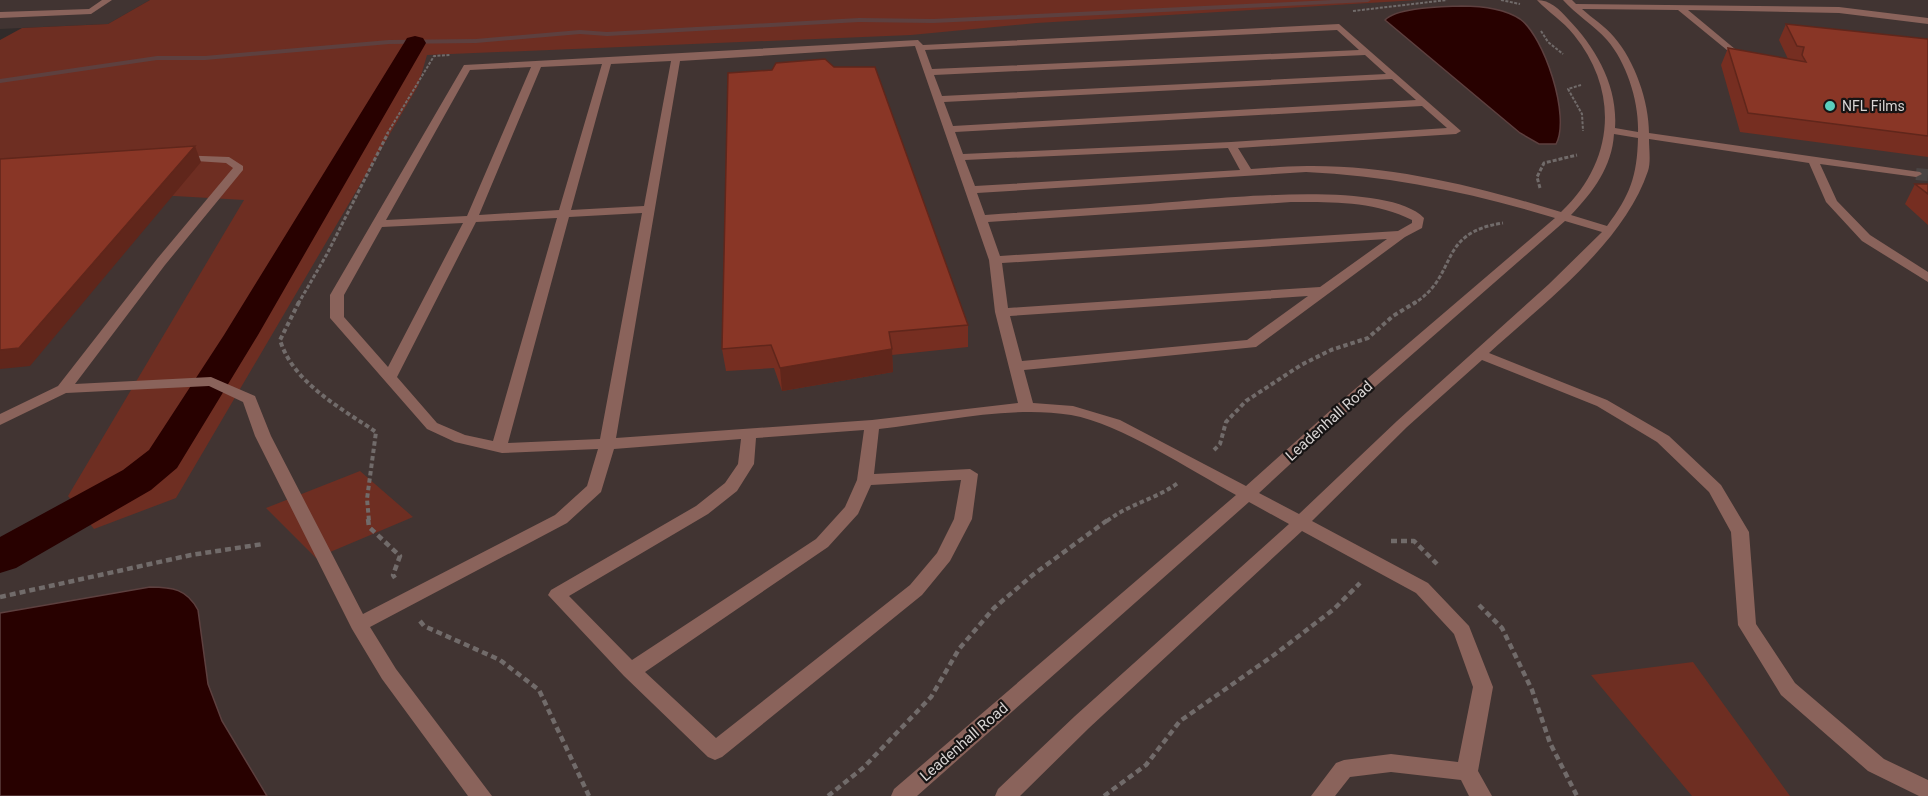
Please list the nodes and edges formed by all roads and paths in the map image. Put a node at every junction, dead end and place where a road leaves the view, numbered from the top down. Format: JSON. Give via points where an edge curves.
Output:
{"nodes":[{"id":1,"x":108,"y":0,"type":"edge"},
{"id":2,"x":1447,"y":0,"type":"edge"},
{"id":3,"x":1501,"y":0,"type":"edge"},
{"id":4,"x":1570,"y":3,"type":"edge"},
{"id":5,"x":1540,"y":4,"type":"edge"},
{"id":6,"x":1679,"y":7,"type":"junction"},
{"id":7,"x":1348,"y":11,"type":"dead end"},
{"id":8,"x":0,"y":15,"type":"edge"},
{"id":9,"x":1539,"y":21,"type":"dead end"},
{"id":10,"x":1928,"y":21,"type":"edge"},
{"id":11,"x":920,"y":48,"type":"junction"},
{"id":12,"x":1367,"y":52,"type":"junction"},
{"id":13,"x":456,"y":55,"type":"dead end"},
{"id":14,"x":676,"y":58,"type":"junction"},
{"id":15,"x":1570,"y":59,"type":"dead end"},
{"id":16,"x":607,"y":61,"type":"junction"},
{"id":17,"x":1757,"y":63,"type":"edge"},
{"id":18,"x":537,"y":64,"type":"junction"},
{"id":19,"x":928,"y":72,"type":"junction"},
{"id":20,"x":1394,"y":76,"type":"junction"},
{"id":21,"x":1579,"y":79,"type":"dead end"},
{"id":22,"x":938,"y":99,"type":"junction"},
{"id":23,"x":1424,"y":103,"type":"junction"},
{"id":24,"x":949,"y":129,"type":"junction"},
{"id":25,"x":1612,"y":131,"type":"junction"},
{"id":26,"x":1583,"y":134,"type":"dead end"},
{"id":27,"x":1644,"y":136,"type":"junction"},
{"id":28,"x":1231,"y":146,"type":"junction"},
{"id":29,"x":1580,"y":148,"type":"dead end"},
{"id":30,"x":171,"y":157,"type":"edge"},
{"id":31,"x":959,"y":157,"type":"junction"},
{"id":32,"x":1813,"y":160,"type":"junction"},
{"id":33,"x":1248,"y":173,"type":"junction"},
{"id":34,"x":1916,"y":174,"type":"tunnel mouth"},
{"id":35,"x":970,"y":190,"type":"junction"},
{"id":36,"x":1533,"y":206,"type":"junction"},
{"id":37,"x":650,"y":209,"type":"junction"},
{"id":38,"x":564,"y":214,"type":"junction"},
{"id":39,"x":1565,"y":217,"type":"junction"},
{"id":40,"x":981,"y":219,"type":"junction"},
{"id":41,"x":471,"y":220,"type":"junction"},
{"id":42,"x":378,"y":224,"type":"junction"},
{"id":43,"x":1610,"y":231,"type":"junction"},
{"id":44,"x":1401,"y":234,"type":"junction"},
{"id":45,"x":995,"y":260,"type":"junction"},
{"id":46,"x":1928,"y":278,"type":"edge"},
{"id":47,"x":1324,"y":291,"type":"junction"},
{"id":48,"x":1002,"y":312,"type":"junction"},
{"id":49,"x":1482,"y":354,"type":"junction"},
{"id":50,"x":1016,"y":366,"type":"junction"},
{"id":51,"x":389,"y":378,"type":"junction"},
{"id":52,"x":63,"y":390,"type":"junction"},
{"id":53,"x":1026,"y":407,"type":"junction"},
{"id":54,"x":0,"y":420,"type":"edge"},
{"id":55,"x":872,"y":425,"type":"junction"},
{"id":56,"x":749,"y":434,"type":"junction"},
{"id":57,"x":607,"y":444,"type":"junction"},
{"id":58,"x":499,"y":447,"type":"junction"},
{"id":59,"x":1199,"y":468,"type":"junction"},
{"id":60,"x":865,"y":480,"type":"junction"},
{"id":61,"x":1246,"y":494,"type":"junction"},
{"id":62,"x":1299,"y":524,"type":"junction"},
{"id":63,"x":263,"y":544,"type":"dead end"},
{"id":64,"x":1375,"y":562,"type":"junction"},
{"id":65,"x":1446,"y":573,"type":"dead end"},
{"id":66,"x":1470,"y":596,"type":"dead end"},
{"id":67,"x":0,"y":597,"type":"edge"},
{"id":68,"x":407,"y":599,"type":"junction"},
{"id":69,"x":359,"y":624,"type":"junction"},
{"id":70,"x":631,"y":671,"type":"junction"},
{"id":71,"x":1467,"y":772,"type":"junction"},
{"id":72,"x":1928,"y":790,"type":"edge"},
{"id":73,"x":481,"y":796,"type":"edge"},
{"id":74,"x":589,"y":796,"type":"edge"},
{"id":75,"x":828,"y":796,"type":"edge"},
{"id":76,"x":902,"y":796,"type":"edge"},
{"id":77,"x":1006,"y":796,"type":"edge"},
{"id":78,"x":1104,"y":796,"type":"edge"},
{"id":79,"x":1322,"y":796,"type":"edge"},
{"id":80,"x":1480,"y":796,"type":"edge"},
{"id":81,"x":1577,"y":796,"type":"edge"}],
"edges":[{"from":1,"to":8,"type":"street","via":[[91,11]]},
{"from":2,"to":7,"type":"path"},
{"from":3,"to":5,"type":"path"},
{"from":4,"to":5,"type":"street"},
{"from":4,"to":6,"type":"street"},
{"from":4,"to":27,"type":"street","via":[[1611,39],[1628,67],[1644,114]]},
{"from":5,"to":25,"type":"street","name":"Leadenhall Road","via":[[1573,28],[1593,54],[1606,83]]},
{"from":6,"to":10,"type":"street","via":[[1839,10]]},
{"from":6,"to":17,"type":"street","via":[[1745,62]]},
{"from":9,"to":15,"type":"path","via":[[1548,42]]},
{"from":11,"to":12,"type":"street","via":[[1339,27]]},
{"from":11,"to":14,"type":"street","via":[[918,43]]},
{"from":11,"to":19,"type":"street"},
{"from":12,"to":19,"type":"street"},
{"from":12,"to":20,"type":"street"},
{"from":13,"to":68,"type":"path","via":[[434,56],[398,112],[280,340],[285,357],[317,391],[376,432],[367,500],[369,526],[400,556],[393,575]]},
{"from":14,"to":16,"type":"street"},
{"from":14,"to":37,"type":"street"},
{"from":16,"to":18,"type":"street"},
{"from":16,"to":38,"type":"street"},
{"from":18,"to":41,"type":"street"},
{"from":18,"to":42,"type":"street","via":[[467,67]]},
{"from":19,"to":22,"type":"street"},
{"from":20,"to":22,"type":"street"},
{"from":20,"to":23,"type":"street"},
{"from":21,"to":26,"type":"path","via":[[1581,84],[1568,89],[1582,114]]},
{"from":22,"to":24,"type":"street"},
{"from":23,"to":24,"type":"street"},
{"from":23,"to":28,"type":"street","via":[[1456,131]]},
{"from":24,"to":31,"type":"street"},
{"from":25,"to":27,"type":"street"},
{"from":25,"to":39,"type":"street","name":"Leadenhall Road","via":[[1600,171]]},
{"from":27,"to":32,"type":"street"},
{"from":27,"to":43,"type":"street","via":[[1642,169],[1636,188]]},
{"from":28,"to":31,"type":"street"},
{"from":28,"to":33,"type":"street"},
{"from":29,"to":36,"type":"path","via":[[1577,156],[1544,163],[1537,177],[1542,194]]},
{"from":30,"to":52,"type":"street","via":[[230,160],[239,168]]},
{"from":31,"to":35,"type":"street"},
{"from":32,"to":34,"type":"street"},
{"from":32,"to":46,"type":"street","via":[[1832,202],[1866,238]]},
{"from":33,"to":35,"type":"street"},
{"from":33,"to":36,"type":"street","via":[[1306,169],[1391,174]]},
{"from":35,"to":40,"type":"street"},
{"from":36,"to":39,"type":"street"},
{"from":36,"to":59,"type":"path","via":[[1519,221],[1482,226],[1457,242],[1438,282],[1368,338],[1301,365],[1246,401],[1226,422],[1220,444]]},
{"from":37,"to":38,"type":"street"},
{"from":37,"to":57,"type":"street"},
{"from":38,"to":41,"type":"street"},
{"from":38,"to":58,"type":"street"},
{"from":39,"to":43,"type":"street"},
{"from":39,"to":61,"type":"street","name":"Leadenhall Road","via":[[1354,396]]},
{"from":40,"to":44,"type":"street","via":[[1264,200],[1350,199],[1409,210],[1418,218],[1418,225]]},
{"from":40,"to":45,"type":"street"},
{"from":41,"to":42,"type":"street"},
{"from":41,"to":51,"type":"street"},
{"from":42,"to":51,"type":"street","via":[[337,295],[337,318]]},
{"from":43,"to":49,"type":"street"},
{"from":44,"to":45,"type":"street"},
{"from":44,"to":47,"type":"street"},
{"from":45,"to":48,"type":"street"},
{"from":47,"to":48,"type":"street"},
{"from":47,"to":50,"type":"street","via":[[1251,344]]},
{"from":48,"to":50,"type":"street"},
{"from":49,"to":62,"type":"street","via":[[1402,424]]},
{"from":49,"to":72,"type":"street","via":[[1602,403],[1663,439],[1715,489],[1740,532],[1747,625],[1788,689],[1876,765]]},
{"from":50,"to":53,"type":"street"},
{"from":51,"to":58,"type":"street","via":[[432,426],[461,439]]},
{"from":52,"to":54,"type":"street"},
{"from":52,"to":69,"type":"street","via":[[211,381],[250,399],[263,436]]},
{"from":53,"to":55,"type":"street"},
{"from":53,"to":59,"type":"street","via":[[1073,411],[1115,423]]},
{"from":55,"to":56,"type":"street"},
{"from":55,"to":60,"type":"street"},
{"from":56,"to":57,"type":"street"},
{"from":56,"to":70,"type":"street","via":[[746,464],[731,487],[702,510],[557,595]]},
{"from":57,"to":58,"type":"street"},
{"from":57,"to":68,"type":"street","via":[[595,488],[561,519]]},
{"from":59,"to":61,"type":"street"},
{"from":59,"to":75,"type":"path","via":[[1166,492],[1123,509],[994,608],[959,649],[930,697],[864,767]]},
{"from":60,"to":70,"type":"street","via":[[852,510],[822,543]]},
{"from":60,"to":70,"type":"street","via":[[970,474],[963,519],[944,557],[916,590],[715,751]]},
{"from":61,"to":62,"type":"street"},
{"from":61,"to":76,"type":"street","name":"Leadenhall Road"},
{"from":62,"to":64,"type":"street"},
{"from":62,"to":77,"type":"street"},
{"from":63,"to":67,"type":"path","via":[[191,555]]},
{"from":64,"to":65,"type":"path","via":[[1391,541],[1414,541]]},
{"from":64,"to":71,"type":"street","via":[[1422,588],[1462,631],[1483,687]]},
{"from":64,"to":78,"type":"path","via":[[1334,609],[1180,721],[1146,765]]},
{"from":66,"to":81,"type":"path","via":[[1502,628]]},
{"from":68,"to":69,"type":"street"},
{"from":68,"to":74,"type":"path","via":[[424,626],[500,660],[539,690]]},
{"from":69,"to":73,"type":"street","via":[[390,674]]},
{"from":71,"to":79,"type":"street","via":[[1391,763],[1344,769]]},
{"from":71,"to":80,"type":"street"}]}
